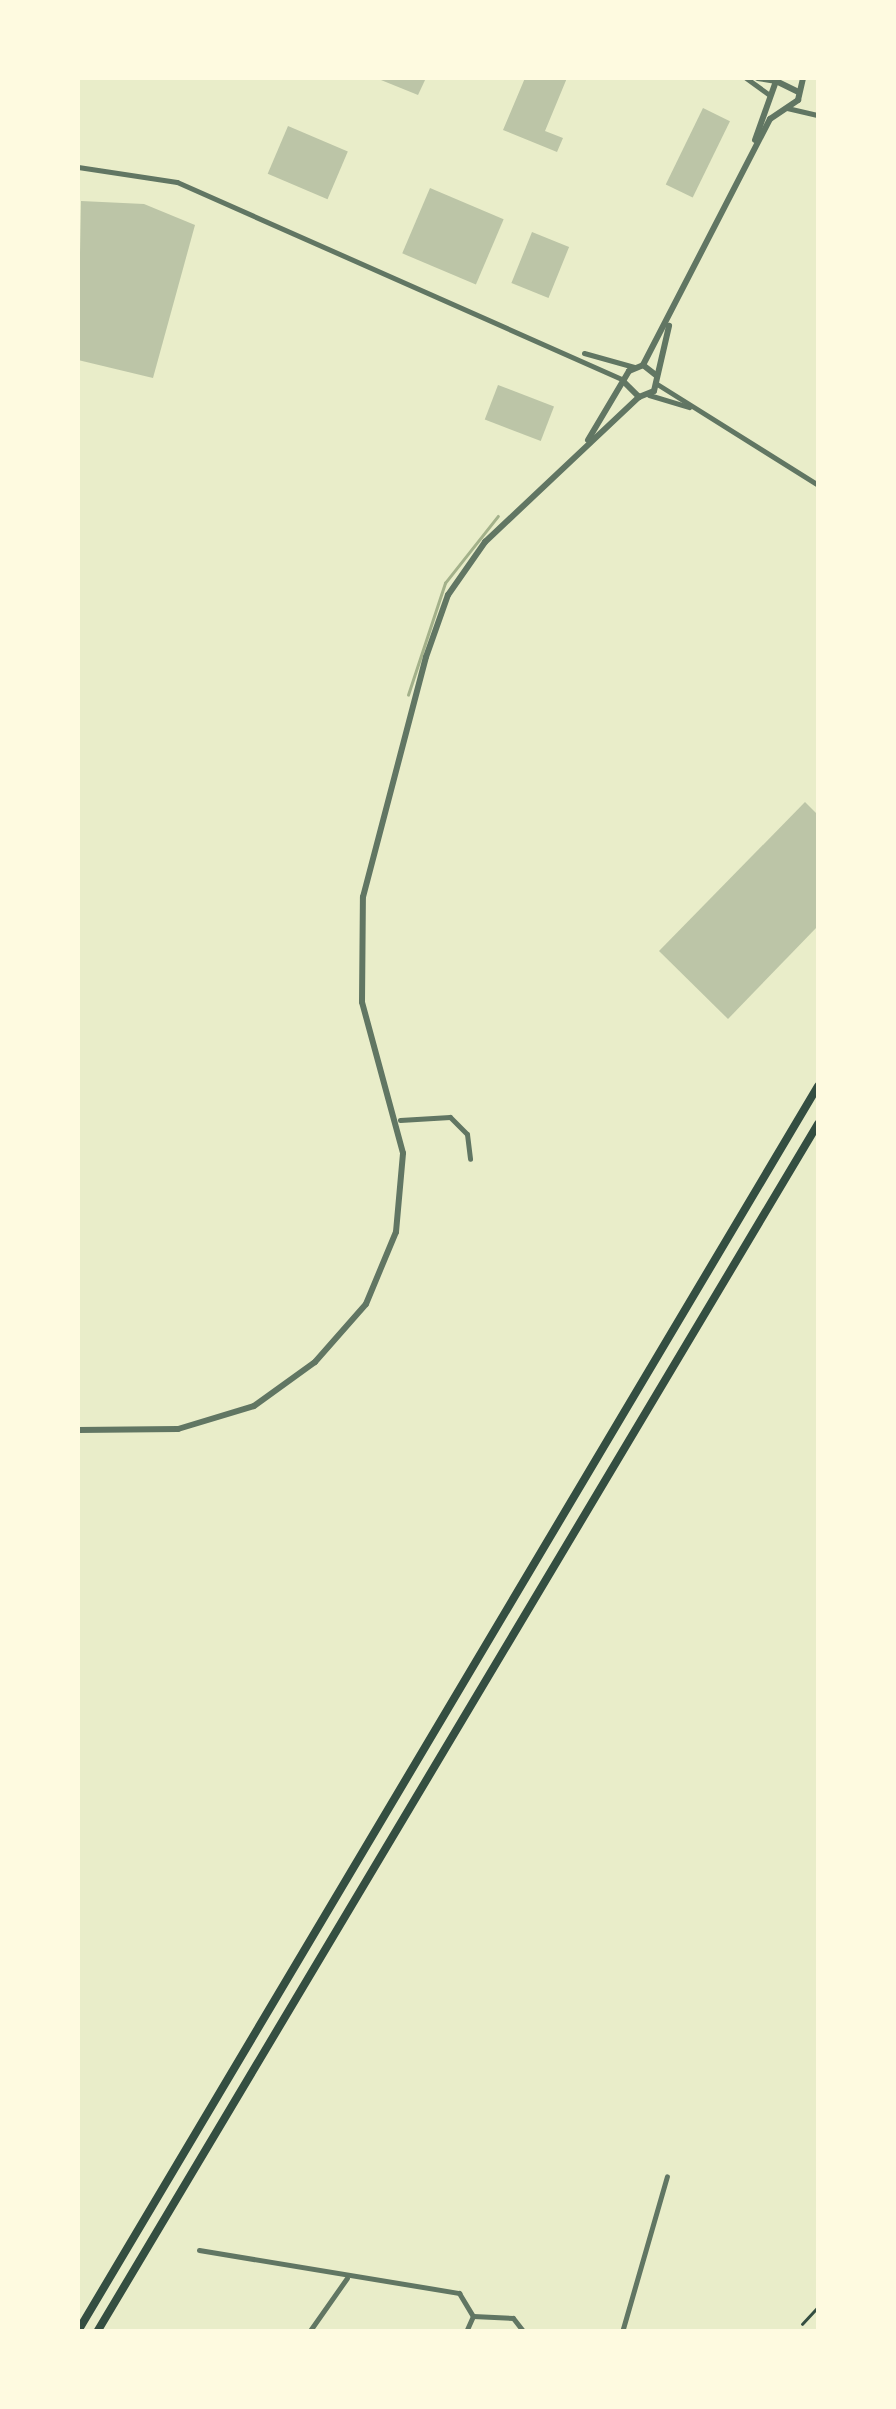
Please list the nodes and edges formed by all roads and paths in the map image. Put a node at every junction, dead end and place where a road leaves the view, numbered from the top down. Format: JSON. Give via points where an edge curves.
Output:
{"nodes":[{"id":1,"x":746,"y":78,"type":"edge"},
{"id":2,"x":757,"y":78,"type":"edge"},
{"id":3,"x":802,"y":78,"type":"edge"},
{"id":4,"x":781,"y":79,"type":"edge"},
{"id":5,"x":800,"y":93,"type":"junction"},
{"id":6,"x":769,"y":95,"type":"junction"},
{"id":7,"x":784,"y":108,"type":"junction"},
{"id":8,"x":816,"y":114,"type":"edge"},
{"id":9,"x":750,"y":156,"type":"junction"},
{"id":10,"x":78,"y":167,"type":"edge"},
{"id":11,"x":673,"y":310,"type":"junction"},
{"id":12,"x":566,"y":348,"type":"junction"},
{"id":13,"x":638,"y":366,"type":"junction"},
{"id":14,"x":657,"y":380,"type":"junction"},
{"id":15,"x":625,"y":382,"type":"junction"},
{"id":16,"x":649,"y":395,"type":"junction"},
{"id":17,"x":639,"y":397,"type":"junction"},
{"id":18,"x":692,"y":408,"type":"junction"},
{"id":19,"x":575,"y":455,"type":"junction"},
{"id":20,"x":818,"y":484,"type":"edge"},
{"id":21,"x":818,"y":1086,"type":"edge"},
{"id":22,"x":400,"y":1120,"type":"junction"},
{"id":23,"x":818,"y":1124,"type":"edge"},
{"id":24,"x":470,"y":1158,"type":"dead end"},
{"id":25,"x":78,"y":1430,"type":"edge"},
{"id":26,"x":667,"y":2176,"type":"dead end"},
{"id":27,"x":199,"y":2250,"type":"dead end"},
{"id":28,"x":347,"y":2278,"type":"junction"},
{"id":29,"x":818,"y":2308,"type":"edge"},
{"id":30,"x":473,"y":2316,"type":"junction"},
{"id":31,"x":79,"y":2328,"type":"edge"},
{"id":32,"x":796,"y":2331,"type":"edge"},
{"id":33,"x":98,"y":2332,"type":"edge"},
{"id":34,"x":309,"y":2332,"type":"edge"},
{"id":35,"x":466,"y":2332,"type":"edge"},
{"id":36,"x":524,"y":2332,"type":"edge"},
{"id":37,"x":622,"y":2332,"type":"edge"}],
"edges":[{"from":1,"to":6,"type":"street"},
{"from":2,"to":4,"type":"street"},
{"from":3,"to":5,"type":"street"},
{"from":4,"to":5,"type":"street"},
{"from":4,"to":6,"type":"street"},
{"from":5,"to":7,"type":"street"},
{"from":5,"to":8,"type":"street"},
{"from":6,"to":7,"type":"street"},
{"from":6,"to":9,"type":"street"},
{"from":7,"to":8,"type":"street"},
{"from":7,"to":9,"type":"street"},
{"from":9,"to":11,"type":"street"},
{"from":10,"to":12,"type":"street","via":[[176,182]]},
{"from":11,"to":13,"type":"street"},
{"from":11,"to":14,"type":"street"},
{"from":12,"to":13,"type":"street"},
{"from":12,"to":15,"type":"street"},
{"from":13,"to":14,"type":"street"},
{"from":13,"to":15,"type":"street"},
{"from":14,"to":16,"type":"street"},
{"from":14,"to":18,"type":"street"},
{"from":15,"to":17,"type":"street"},
{"from":15,"to":19,"type":"street"},
{"from":16,"to":17,"type":"street"},
{"from":16,"to":18,"type":"street"},
{"from":17,"to":19,"type":"street"},
{"from":18,"to":20,"type":"street"},
{"from":19,"to":22,"type":"street","via":[[485,542],[448,595],[373,843],[359,979]]},
{"from":21,"to":31,"type":"highway"},
{"from":22,"to":24,"type":"street","via":[[450,1117],[468,1134]]},
{"from":22,"to":25,"type":"street","via":[[400,1215],[359,1314],[290,1383],[198,1426]]},
{"from":23,"to":33,"type":"highway"},
{"from":26,"to":37,"type":"street"},
{"from":27,"to":28,"type":"street"},
{"from":28,"to":30,"type":"street","via":[[459,2293]]},
{"from":28,"to":34,"type":"street"},
{"from":29,"to":32,"type":"path"},
{"from":30,"to":35,"type":"street"},
{"from":30,"to":36,"type":"street","via":[[513,2318]]}]}
